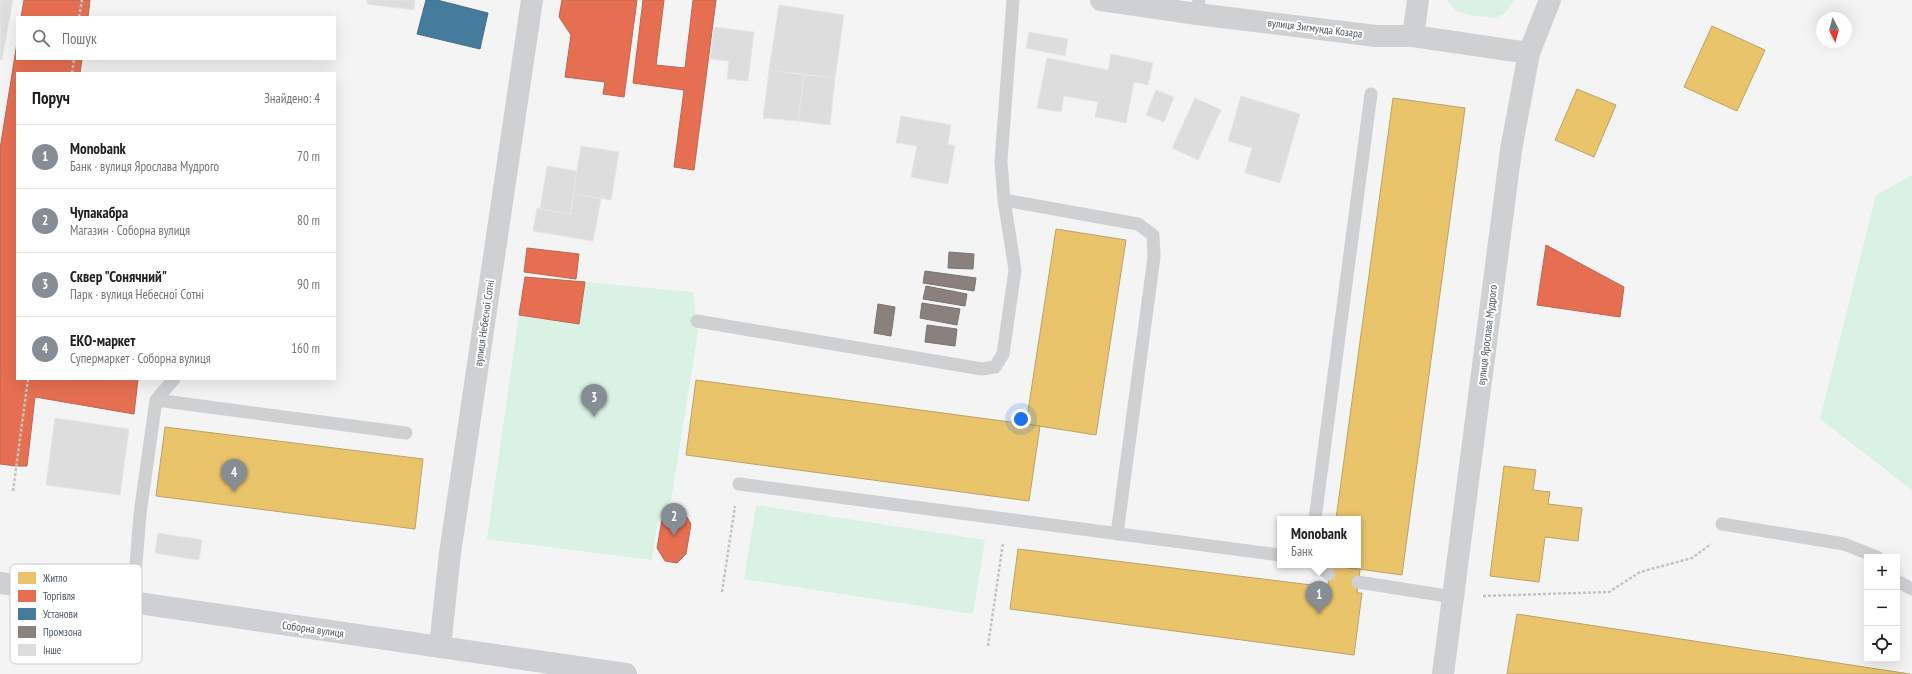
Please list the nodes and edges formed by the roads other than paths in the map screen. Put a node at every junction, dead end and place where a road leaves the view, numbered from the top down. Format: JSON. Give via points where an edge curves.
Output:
{"nodes":[{"id":1,"x":532,"y":0,"type":"edge"},
{"id":2,"x":1013,"y":0,"type":"edge"},
{"id":3,"x":1101,"y":0,"type":"edge"},
{"id":4,"x":1418,"y":0,"type":"edge"},
{"id":5,"x":1550,"y":0,"type":"edge"},
{"id":6,"x":1198,"y":7,"type":"edge"},
{"id":7,"x":1413,"y":36,"type":"junction"},
{"id":8,"x":1529,"y":53,"type":"junction"},
{"id":9,"x":1371,"y":94,"type":"dead end"},
{"id":10,"x":1004,"y":200,"type":"junction"},
{"id":11,"x":697,"y":321,"type":"dead end"},
{"id":12,"x":173,"y":380,"type":"edge"},
{"id":13,"x":156,"y":400,"type":"junction"},
{"id":14,"x":406,"y":433,"type":"dead end"},
{"id":15,"x":739,"y":484,"type":"road end"},
{"id":16,"x":1315,"y":516,"type":"edge"},
{"id":17,"x":1722,"y":524,"type":"road end"},
{"id":18,"x":1117,"y":534,"type":"junction"},
{"id":19,"x":1869,"y":554,"type":"edge"},
{"id":20,"x":1277,"y":555,"type":"edge"},
{"id":21,"x":136,"y":564,"type":"edge"},
{"id":22,"x":1321,"y":568,"type":"edge"},
{"id":23,"x":1329,"y":574,"type":"dead end"},
{"id":24,"x":1358,"y":582,"type":"dead end"},
{"id":25,"x":0,"y":583,"type":"edge"},
{"id":26,"x":1900,"y":583,"type":"edge"},
{"id":27,"x":10,"y":584,"type":"edge"},
{"id":28,"x":1912,"y":589,"type":"edge"},
{"id":29,"x":1453,"y":597,"type":"junction"},
{"id":30,"x":142,"y":603,"type":"edge"},
{"id":31,"x":440,"y":647,"type":"junction"},
{"id":32,"x":626,"y":674,"type":"edge"},
{"id":33,"x":1443,"y":674,"type":"edge"}],
"edges":[{"from":1,"to":31,"type":"street","name":"вулиця Небесної Сотні","via":[[450,553]]},
{"from":2,"to":10,"type":"lane","via":[[1001,161]]},
{"from":3,"to":6,"type":"street","name":"вулиця Зигмунда Козара"},
{"from":4,"to":7,"type":"street"},
{"from":5,"to":8,"type":"street","name":"вулиця Ярослава Мудрого"},
{"from":6,"to":7,"type":"street","name":"вулиця Зигмунда Козара","via":[[1376,36]]},
{"from":7,"to":8,"type":"street","name":"вулиця Зигмунда Козара"},
{"from":8,"to":29,"type":"street","name":"вулиця Ярослава Мудрого","via":[[1511,150]]},
{"from":9,"to":16,"type":"lane"},
{"from":10,"to":11,"type":"lane","via":[[1016,270],[1003,354],[995,367],[982,369]]},
{"from":10,"to":18,"type":"lane","via":[[1138,224],[1153,235],[1154,257]]},
{"from":12,"to":13,"type":"lane"},
{"from":13,"to":14,"type":"lane"},
{"from":13,"to":21,"type":"lane","via":[[140,514]]},
{"from":15,"to":18,"type":"lane"},
{"from":17,"to":19,"type":"lane","via":[[1844,544]]},
{"from":18,"to":20,"type":"lane"},
{"from":22,"to":23,"type":"lane"},
{"from":24,"to":29,"type":"lane"},
{"from":25,"to":27,"type":"main road","name":"Соборна вулиця"},
{"from":26,"to":28,"type":"lane"},
{"from":29,"to":33,"type":"street","name":"вулиця Ярослава Мудрого"},
{"from":30,"to":31,"type":"main road","name":"Соборна вулиця"},
{"from":31,"to":32,"type":"main road","name":"Соборна вулиця"}]}
